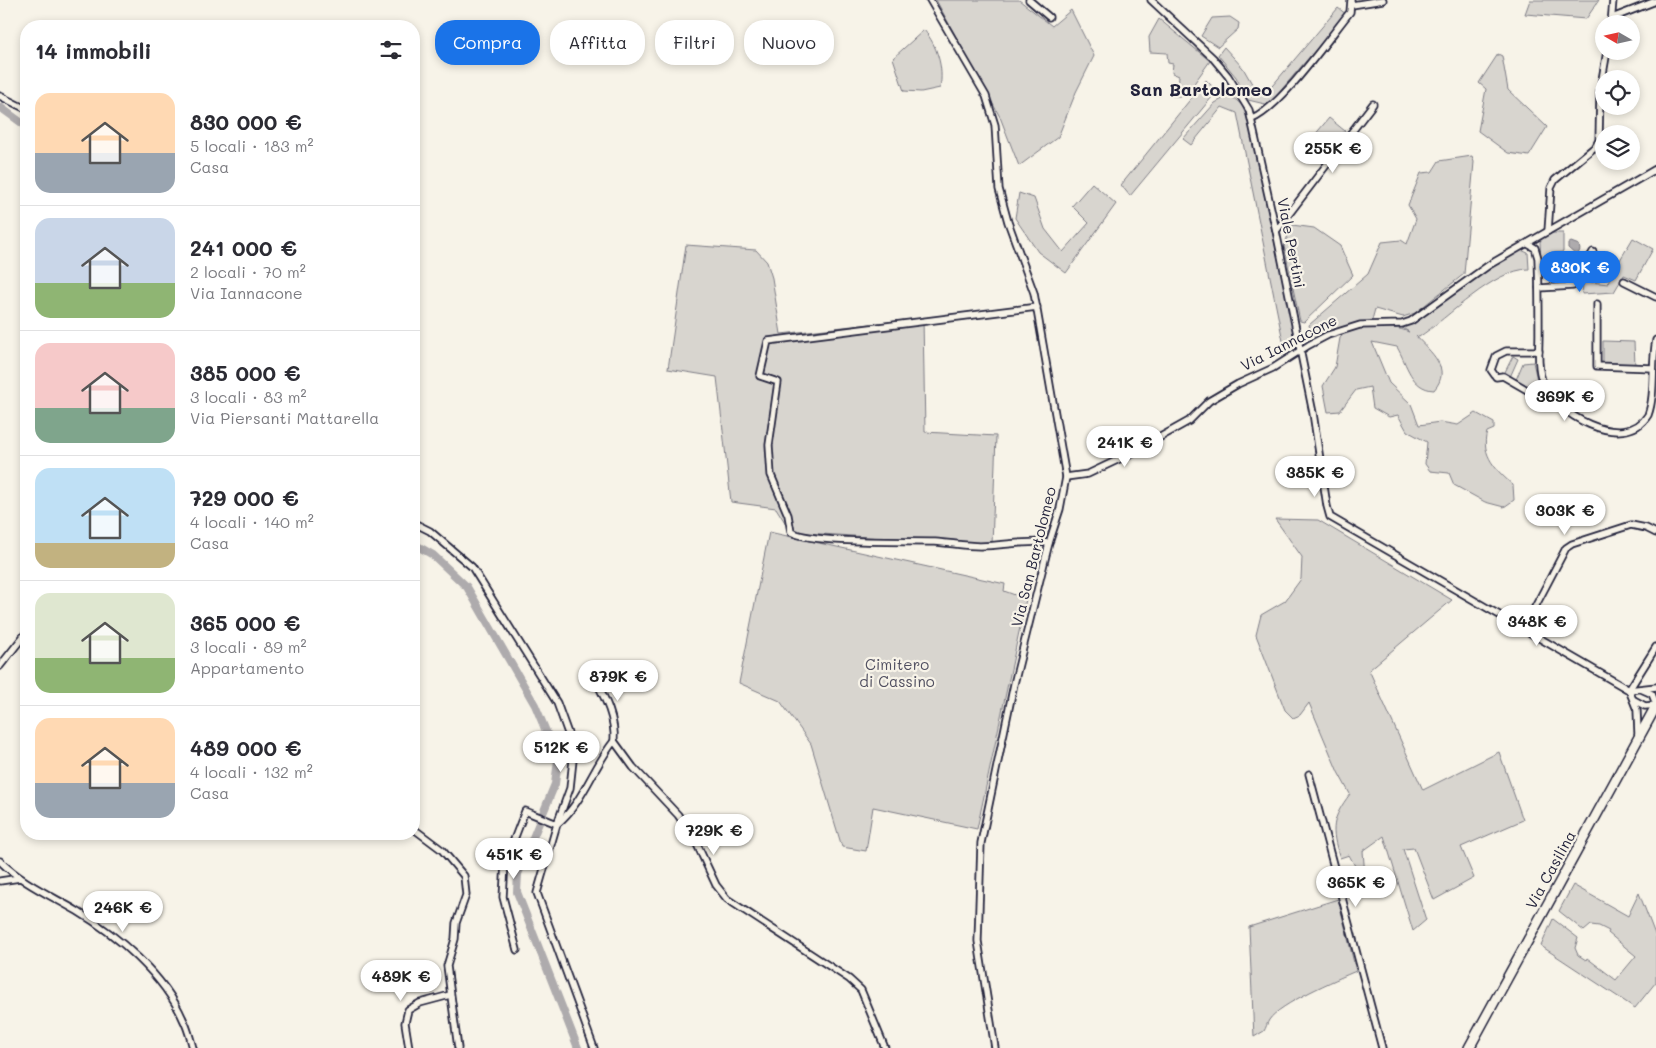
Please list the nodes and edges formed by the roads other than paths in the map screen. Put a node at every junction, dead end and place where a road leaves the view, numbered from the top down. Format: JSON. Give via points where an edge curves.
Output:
{"nodes":[{"id":1,"x":930,"y":0,"type":"edge"},
{"id":2,"x":1029,"y":0,"type":"edge"},
{"id":3,"x":1151,"y":0,"type":"edge"},
{"id":4,"x":1383,"y":0,"type":"edge"},
{"id":5,"x":1613,"y":0,"type":"edge"},
{"id":6,"x":1656,"y":1,"type":"edge"},
{"id":7,"x":1351,"y":2,"type":"edge"},
{"id":8,"x":1612,"y":15,"type":"edge"},
{"id":9,"x":1624,"y":15,"type":"edge"},
{"id":10,"x":1050,"y":16,"type":"dead end"},
{"id":11,"x":1605,"y":60,"type":"edge"},
{"id":12,"x":0,"y":96,"type":"edge"},
{"id":13,"x":1373,"y":104,"type":"dead end"},
{"id":14,"x":20,"y":106,"type":"edge"},
{"id":15,"x":1252,"y":119,"type":"junction"},
{"id":16,"x":1656,"y":169,"type":"edge"},
{"id":17,"x":1276,"y":231,"type":"junction"},
{"id":18,"x":1548,"y":231,"type":"junction"},
{"id":19,"x":1528,"y":244,"type":"junction"},
{"id":20,"x":1592,"y":252,"type":"dead end"},
{"id":21,"x":1624,"y":281,"type":"dead end"},
{"id":22,"x":1539,"y":288,"type":"junction"},
{"id":23,"x":1656,"y":297,"type":"edge"},
{"id":24,"x":1597,"y":304,"type":"dead end"},
{"id":25,"x":1037,"y":307,"type":"junction"},
{"id":26,"x":1656,"y":340,"type":"edge"},
{"id":27,"x":1299,"y":351,"type":"junction"},
{"id":28,"x":1539,"y":351,"type":"junction"},
{"id":29,"x":1655,"y":359,"type":"edge"},
{"id":30,"x":1653,"y":368,"type":"junction"},
{"id":31,"x":1549,"y":396,"type":"junction"},
{"id":32,"x":1066,"y":477,"type":"junction"},
{"id":33,"x":420,"y":526,"type":"edge"},
{"id":34,"x":1656,"y":533,"type":"edge"},
{"id":35,"x":1049,"y":542,"type":"junction"},
{"id":36,"x":1524,"y":628,"type":"junction"},
{"id":37,"x":20,"y":641,"type":"edge"},
{"id":38,"x":1656,"y":647,"type":"edge"},
{"id":39,"x":0,"y":666,"type":"edge"},
{"id":40,"x":591,"y":671,"type":"dead end"},
{"id":41,"x":1656,"y":687,"type":"edge"},
{"id":42,"x":1629,"y":690,"type":"junction"},
{"id":43,"x":1643,"y":690,"type":"junction"},
{"id":44,"x":1634,"y":700,"type":"junction"},
{"id":45,"x":1656,"y":705,"type":"edge"},
{"id":46,"x":1638,"y":738,"type":"junction"},
{"id":47,"x":614,"y":741,"type":"junction"},
{"id":48,"x":1309,"y":774,"type":"dead end"},
{"id":49,"x":556,"y":824,"type":"junction"},
{"id":50,"x":420,"y":834,"type":"edge"},
{"id":51,"x":0,"y":861,"type":"edge"},
{"id":52,"x":21,"y":878,"type":"junction"},
{"id":53,"x":0,"y":881,"type":"edge"},
{"id":54,"x":517,"y":950,"type":"dead end"},
{"id":55,"x":450,"y":995,"type":"junction"},
{"id":56,"x":193,"y":1048,"type":"edge"},
{"id":57,"x":409,"y":1048,"type":"edge"},
{"id":58,"x":458,"y":1048,"type":"edge"},
{"id":59,"x":594,"y":1048,"type":"edge"},
{"id":60,"x":885,"y":1048,"type":"edge"},
{"id":61,"x":996,"y":1048,"type":"edge"},
{"id":62,"x":1382,"y":1048,"type":"edge"},
{"id":63,"x":1469,"y":1048,"type":"edge"}],
"edges":[{"from":1,"to":25,"type":"street","name":"Via San Bartolomeo","via":[[986,96],[995,125],[1000,188],[1008,222]]},
{"from":2,"to":10,"type":"street"},
{"from":3,"to":15,"type":"street","name":"Viale Pertini","via":[[1213,58],[1240,94]]},
{"from":4,"to":7,"type":"street"},
{"from":5,"to":8,"type":"street"},
{"from":6,"to":9,"type":"street"},
{"from":7,"to":15,"type":"street","via":[[1350,12],[1275,102]]},
{"from":11,"to":18,"type":"street","via":[[1599,140],[1555,180]]},
{"from":12,"to":14,"type":"street"},
{"from":13,"to":17,"type":"street"},
{"from":15,"to":17,"type":"street","name":"Viale Pertini"},
{"from":16,"to":18,"type":"street","name":"Via Iannacone"},
{"from":17,"to":27,"type":"street","name":"Viale Pertini"},
{"from":18,"to":19,"type":"street","name":"Via Iannacone"},
{"from":19,"to":22,"type":"street","via":[[1536,251]]},
{"from":19,"to":27,"type":"street","name":"Via Iannacone","via":[[1483,269],[1411,321],[1348,327]]},
{"from":20,"to":22,"type":"street","via":[[1572,286]]},
{"from":21,"to":23,"type":"street"},
{"from":22,"to":28,"type":"street"},
{"from":24,"to":30,"type":"street","via":[[1597,366]]},
{"from":25,"to":32,"type":"street","name":"Via San Bartolomeo"},
{"from":25,"to":35,"type":"street","via":[[768,341],[760,376],[778,382],[769,445],[771,475],[788,515],[791,532],[798,536],[830,539],[980,546],[1031,540]]},
{"from":26,"to":29,"type":"street"},
{"from":27,"to":32,"type":"street","name":"Via Iannacone","via":[[1209,401],[1189,421],[1110,465],[1088,474]]},
{"from":27,"to":36,"type":"street","name":"Viale Pertini","via":[[1330,517]]},
{"from":28,"to":31,"type":"street","via":[[1540,374]]},
{"from":28,"to":31,"type":"street","via":[[1506,351],[1496,356],[1491,370],[1496,377],[1502,376],[1541,398]]},
{"from":29,"to":30,"type":"street"},
{"from":30,"to":31,"type":"street","via":[[1652,407],[1640,424],[1622,432],[1608,430],[1567,412]]},
{"from":32,"to":35,"type":"street","name":"Via San Bartolomeo"},
{"from":33,"to":49,"type":"street","via":[[472,567],[558,703],[570,739],[572,760],[570,788]]},
{"from":34,"to":36,"type":"street","via":[[1631,525],[1566,548]]},
{"from":35,"to":61,"type":"street","name":"Via San Bartolomeo","via":[[1014,684],[981,843],[978,941]]},
{"from":36,"to":42,"type":"street","name":"Viale Pertini"},
{"from":37,"to":39,"type":"street"},
{"from":38,"to":42,"type":"street"},
{"from":40,"to":47,"type":"street","via":[[608,704]]},
{"from":41,"to":43,"type":"street"},
{"from":42,"to":43,"type":"street"},
{"from":42,"to":44,"type":"street"},
{"from":43,"to":45,"type":"street","via":[[1652,694]]},
{"from":44,"to":45,"type":"street","via":[[1645,706]]},
{"from":44,"to":46,"type":"street","via":[[1639,720]]},
{"from":45,"to":46,"type":"main road","name":"Via Casilina"},
{"from":46,"to":63,"type":"main road","name":"Via Casilina"},
{"from":47,"to":49,"type":"street","via":[[568,815]]},
{"from":47,"to":60,"type":"street","via":[[678,816],[727,899],[860,990]]},
{"from":48,"to":62,"type":"street"},
{"from":49,"to":54,"type":"street","via":[[525,811],[505,863],[502,897]]},
{"from":49,"to":59,"type":"street","via":[[537,893]]},
{"from":50,"to":55,"type":"street","via":[[442,850],[464,876],[466,895],[447,966]]},
{"from":51,"to":52,"type":"street"},
{"from":52,"to":53,"type":"street"},
{"from":52,"to":56,"type":"street","via":[[50,898],[77,911],[140,961],[171,998],[183,1018]]},
{"from":55,"to":57,"type":"street","via":[[420,1003],[408,1010],[405,1023]]},
{"from":55,"to":58,"type":"street"}]}
